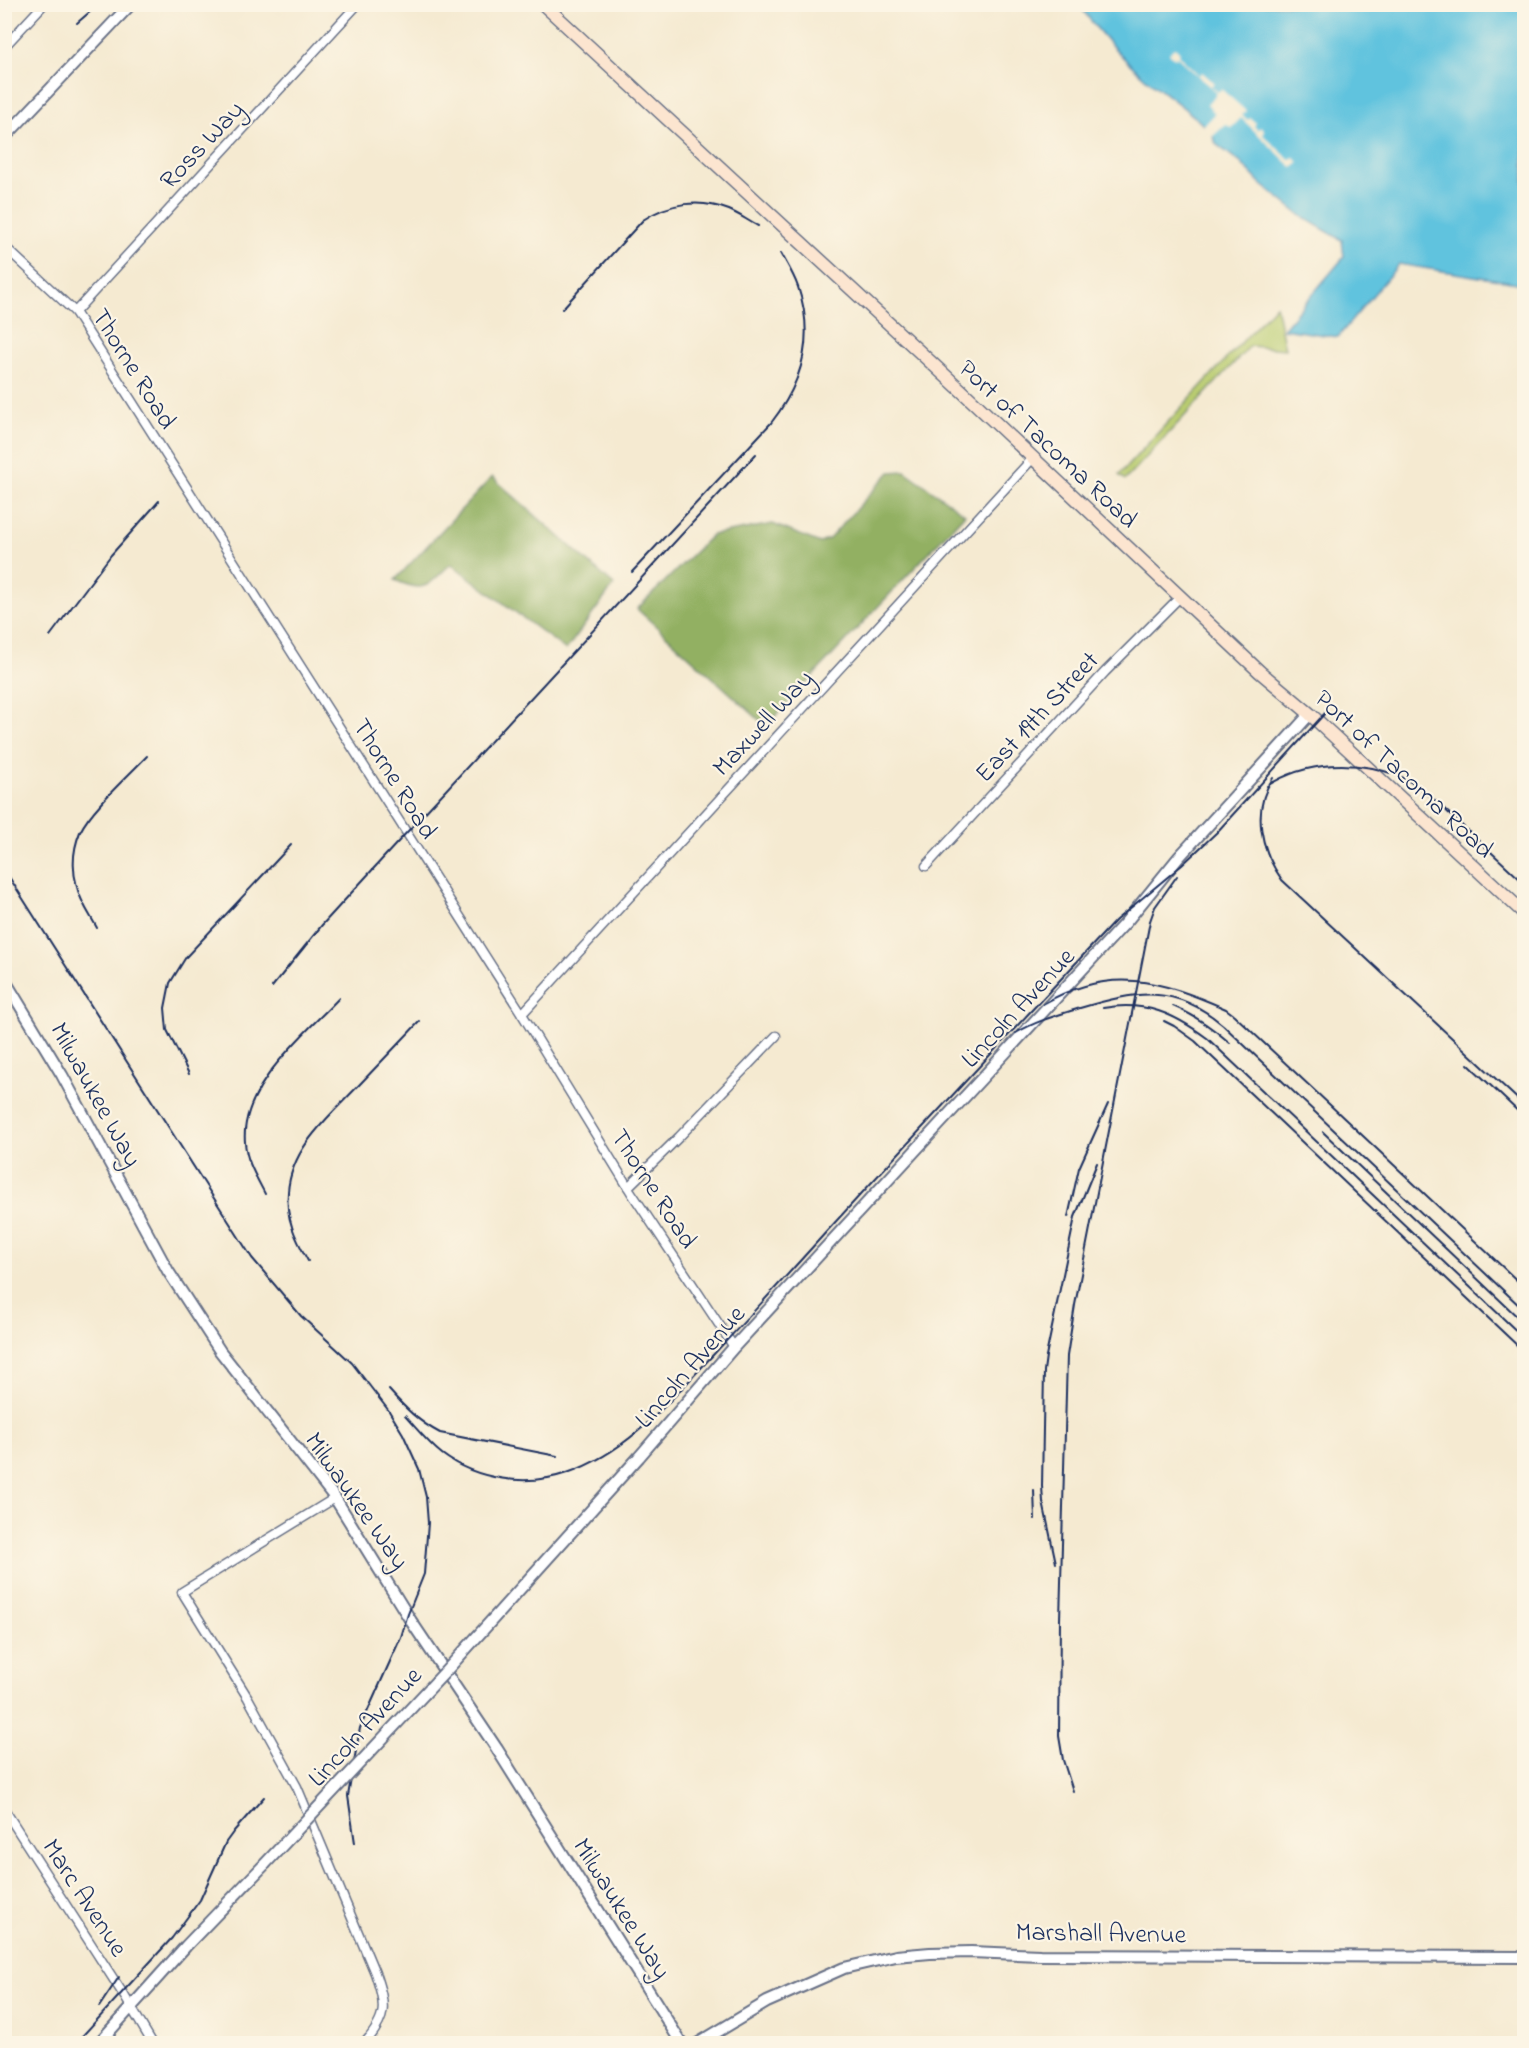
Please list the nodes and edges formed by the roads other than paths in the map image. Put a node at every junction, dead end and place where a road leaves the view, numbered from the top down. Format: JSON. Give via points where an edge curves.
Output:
{"nodes":[{"id":1,"x":44,"y":4,"type":"edge"},
{"id":2,"x":131,"y":4,"type":"edge"},
{"id":3,"x":358,"y":4,"type":"edge"},
{"id":4,"x":543,"y":4,"type":"edge"},
{"id":5,"x":4,"y":47,"type":"edge"},
{"id":6,"x":4,"y":138,"type":"edge"},
{"id":7,"x":4,"y":246,"type":"edge"},
{"id":8,"x":75,"y":312,"type":"junction"},
{"id":9,"x":1033,"y":458,"type":"junction"},
{"id":10,"x":1180,"y":597,"type":"junction"},
{"id":11,"x":1310,"y":714,"type":"junction"},
{"id":12,"x":926,"y":866,"type":"dead end"},
{"id":13,"x":1524,"y":913,"type":"edge"},
{"id":14,"x":4,"y":979,"type":"edge"},
{"id":15,"x":522,"y":1014,"type":"junction"},
{"id":16,"x":776,"y":1036,"type":"dead end"},
{"id":17,"x":628,"y":1186,"type":"junction"},
{"id":18,"x":734,"y":1347,"type":"junction"},
{"id":19,"x":334,"y":1498,"type":"junction"},
{"id":20,"x":4,"y":1809,"type":"edge"},
{"id":21,"x":1524,"y":1957,"type":"edge"},
{"id":22,"x":131,"y":2007,"type":"junction"},
{"id":23,"x":98,"y":2043,"type":"edge"},
{"id":24,"x":153,"y":2043,"type":"edge"},
{"id":25,"x":364,"y":2043,"type":"edge"},
{"id":26,"x":682,"y":2043,"type":"edge"},
{"id":27,"x":697,"y":2043,"type":"edge"}],
"edges":[{"from":1,"to":5,"type":"street"},
{"from":2,"to":6,"type":"street"},
{"from":3,"to":8,"type":"street","name":"Ross Way"},
{"from":4,"to":9,"type":"main road","name":"Port of Tacoma Road"},
{"from":7,"to":8,"type":"street","name":"Thorne Road"},
{"from":8,"to":15,"type":"street","name":"Thorne Road"},
{"from":9,"to":10,"type":"main road","name":"Port of Tacoma Road"},
{"from":9,"to":15,"type":"street","name":"Maxwell Way"},
{"from":10,"to":11,"type":"main road","name":"Port of Tacoma Road"},
{"from":10,"to":12,"type":"street","name":"East 19th Street","via":[[1105,672]]},
{"from":11,"to":13,"type":"main road","name":"Port of Tacoma Road"},
{"from":11,"to":18,"type":"street","name":"Lincoln Avenue","via":[[1179,857],[1126,922]]},
{"from":14,"to":19,"type":"street","name":"Milwaukee Way","via":[[62,1075],[168,1271],[226,1359]]},
{"from":15,"to":17,"type":"street","name":"Thorne Road"},
{"from":16,"to":17,"type":"street"},
{"from":17,"to":18,"type":"street","name":"Thorne Road"},
{"from":18,"to":22,"type":"street","name":"Lincoln Avenue","bridge":true,"via":[[446,1671]]},
{"from":19,"to":25,"type":"street","via":[[182,1592],[248,1698],[297,1787],[375,1973],[382,1994],[381,2023]]},
{"from":19,"to":26,"type":"street","name":"Milwaukee Way"},
{"from":20,"to":22,"type":"street","name":"Marc Avenue"},
{"from":21,"to":27,"type":"street","name":"Marshall Avenue","via":[[971,1952],[896,1956],[844,1968],[790,1991]]},
{"from":22,"to":23,"type":"street","name":"Lincoln Avenue"},
{"from":22,"to":24,"type":"street","name":"Marc Avenue"}]}
